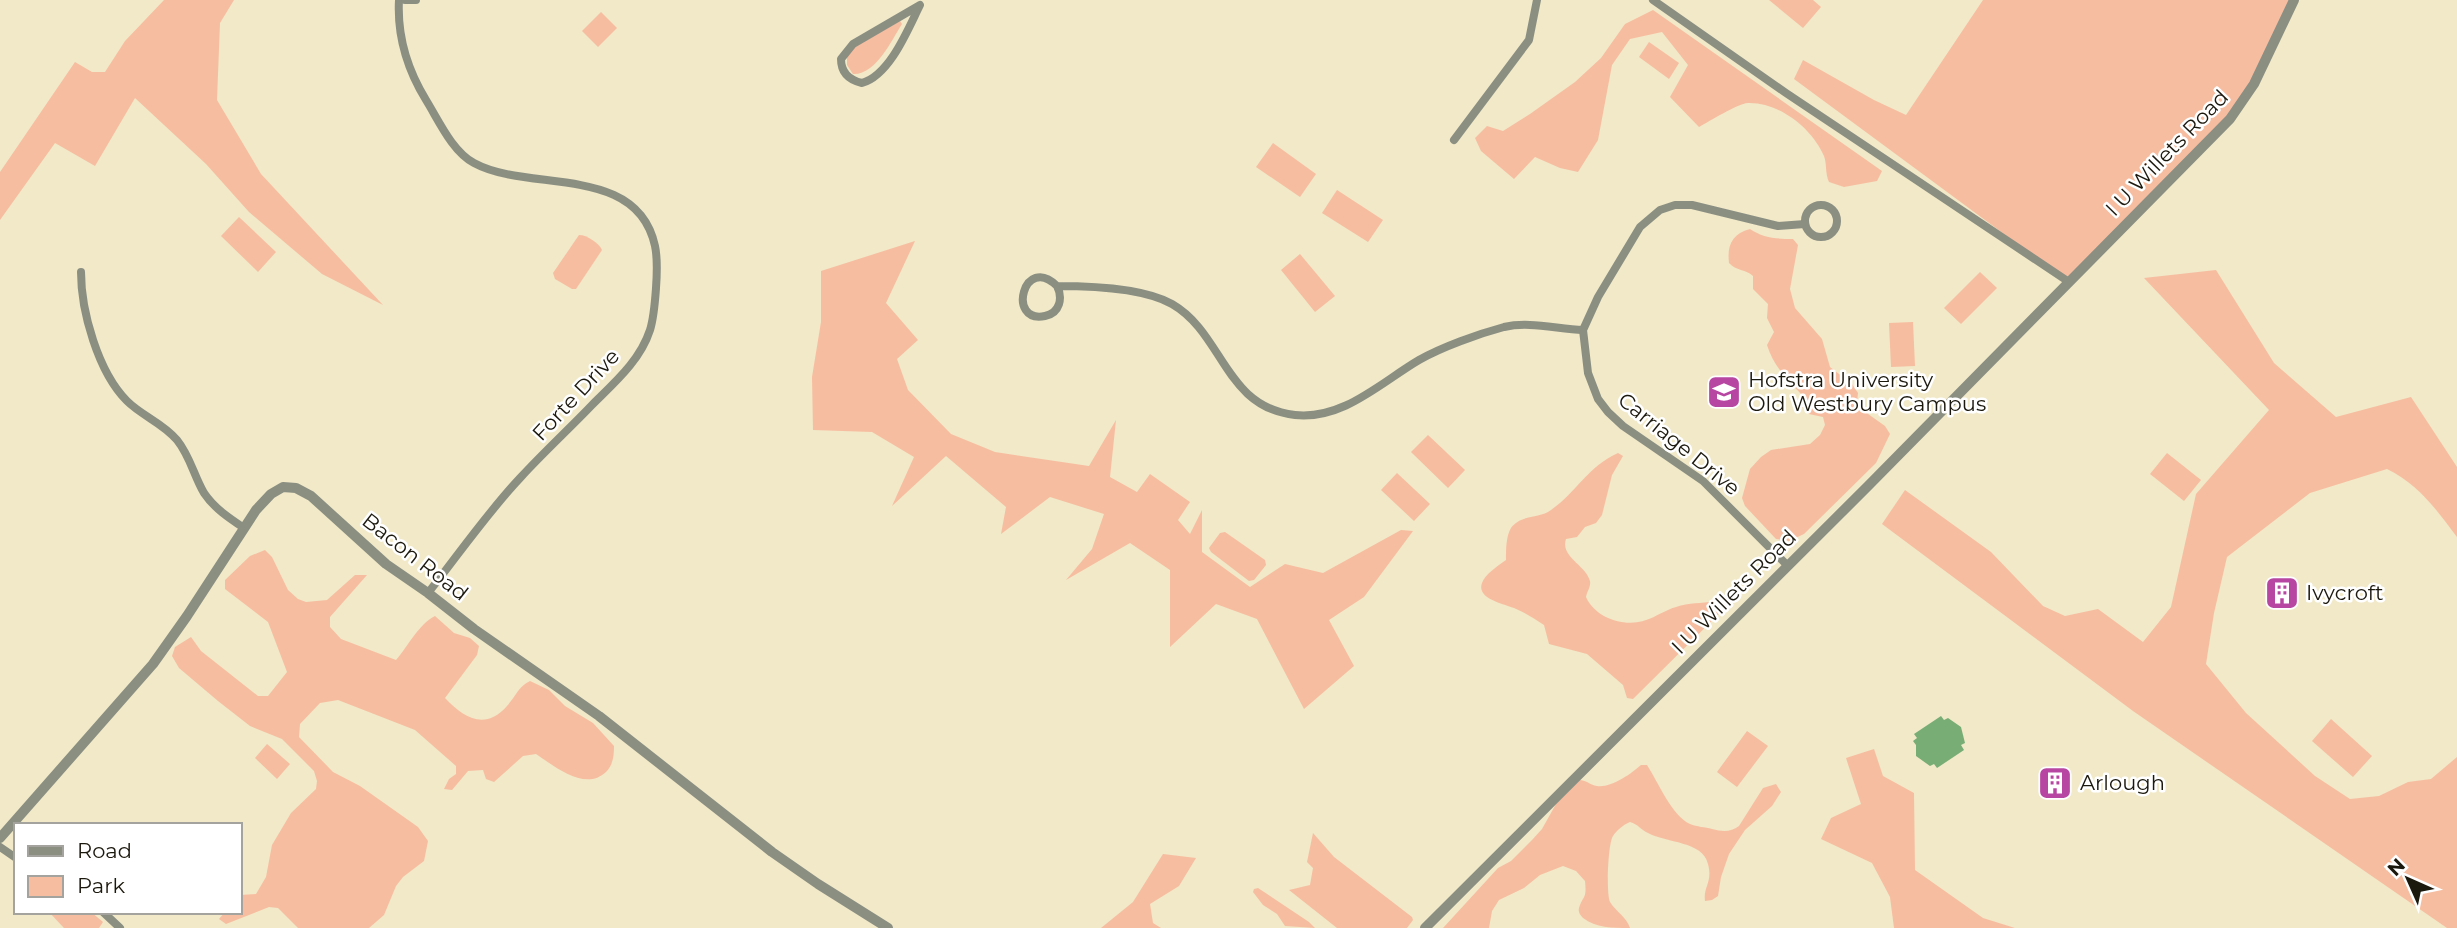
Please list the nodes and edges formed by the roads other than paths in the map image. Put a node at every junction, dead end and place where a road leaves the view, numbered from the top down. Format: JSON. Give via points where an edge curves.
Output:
{"nodes":[{"id":1,"x":399,"y":0,"type":"edge"},
{"id":2,"x":405,"y":0,"type":"edge"},
{"id":3,"x":416,"y":0,"type":"edge"},
{"id":4,"x":1537,"y":0,"type":"edge"},
{"id":5,"x":1653,"y":0,"type":"edge"},
{"id":6,"x":2294,"y":0,"type":"edge"},
{"id":7,"x":922,"y":3,"type":"edge"},
{"id":8,"x":1454,"y":140,"type":"dead end"},
{"id":9,"x":1805,"y":225,"type":"junction"},
{"id":10,"x":81,"y":272,"type":"dead end"},
{"id":11,"x":2068,"y":282,"type":"junction"},
{"id":12,"x":1057,"y":286,"type":"junction"},
{"id":13,"x":1583,"y":330,"type":"junction"},
{"id":14,"x":244,"y":528,"type":"junction"},
{"id":15,"x":1788,"y":566,"type":"junction"},
{"id":16,"x":428,"y":593,"type":"junction"},
{"id":17,"x":0,"y":838,"type":"edge"},
{"id":18,"x":105,"y":914,"type":"edge"},
{"id":19,"x":120,"y":928,"type":"edge"},
{"id":20,"x":888,"y":928,"type":"edge"},
{"id":21,"x":1425,"y":928,"type":"edge"}],
"edges":[{"from":1,"to":16,"type":"street","name":"Forte Drive","via":[[397,24],[405,58],[418,87],[463,155],[484,167],[614,194],[647,224],[658,264],[650,330],[627,370],[520,478]]},
{"from":2,"to":3,"type":"street"},
{"from":4,"to":8,"type":"street","via":[[1529,40]]},
{"from":5,"to":11,"type":"street"},
{"from":6,"to":11,"type":"street","name":"I U Willets Road","via":[[2254,84],[2230,119]]},
{"from":7,"to":7,"type":"street","via":[[853,44],[841,59],[847,76],[862,83],[879,73]]},
{"from":9,"to":9,"type":"street","via":[[1811,235],[1824,237],[1835,230],[1837,218],[1830,207],[1818,205],[1807,212]]},
{"from":9,"to":13,"type":"street","via":[[1777,226],[1692,205],[1660,211],[1640,227]]},
{"from":10,"to":14,"type":"street","via":[[84,308],[113,384],[128,402],[162,424],[178,442],[204,493]]},
{"from":11,"to":15,"type":"street","name":"I U Willets Road"},
{"from":12,"to":12,"type":"street","via":[[1048,279],[1030,281],[1022,296],[1024,307],[1040,317],[1051,314],[1061,298]]},
{"from":12,"to":13,"type":"street","via":[[1141,294],[1173,304],[1196,323],[1247,394],[1269,408],[1296,415],[1343,408],[1421,359],[1500,328],[1529,325]]},
{"from":13,"to":15,"type":"street","name":"Carriage Drive","via":[[1588,373],[1608,412],[1703,481]]},
{"from":14,"to":16,"type":"street","name":"Bacon Road","via":[[271,494],[283,486],[296,488]]},
{"from":14,"to":17,"type":"street","name":"Bacon Road","via":[[153,664]]},
{"from":15,"to":21,"type":"street","name":"I U Willets Road"},
{"from":16,"to":20,"type":"street","name":"Bacon Road","via":[[599,716],[772,852]]},
{"from":18,"to":19,"type":"street"}]}
